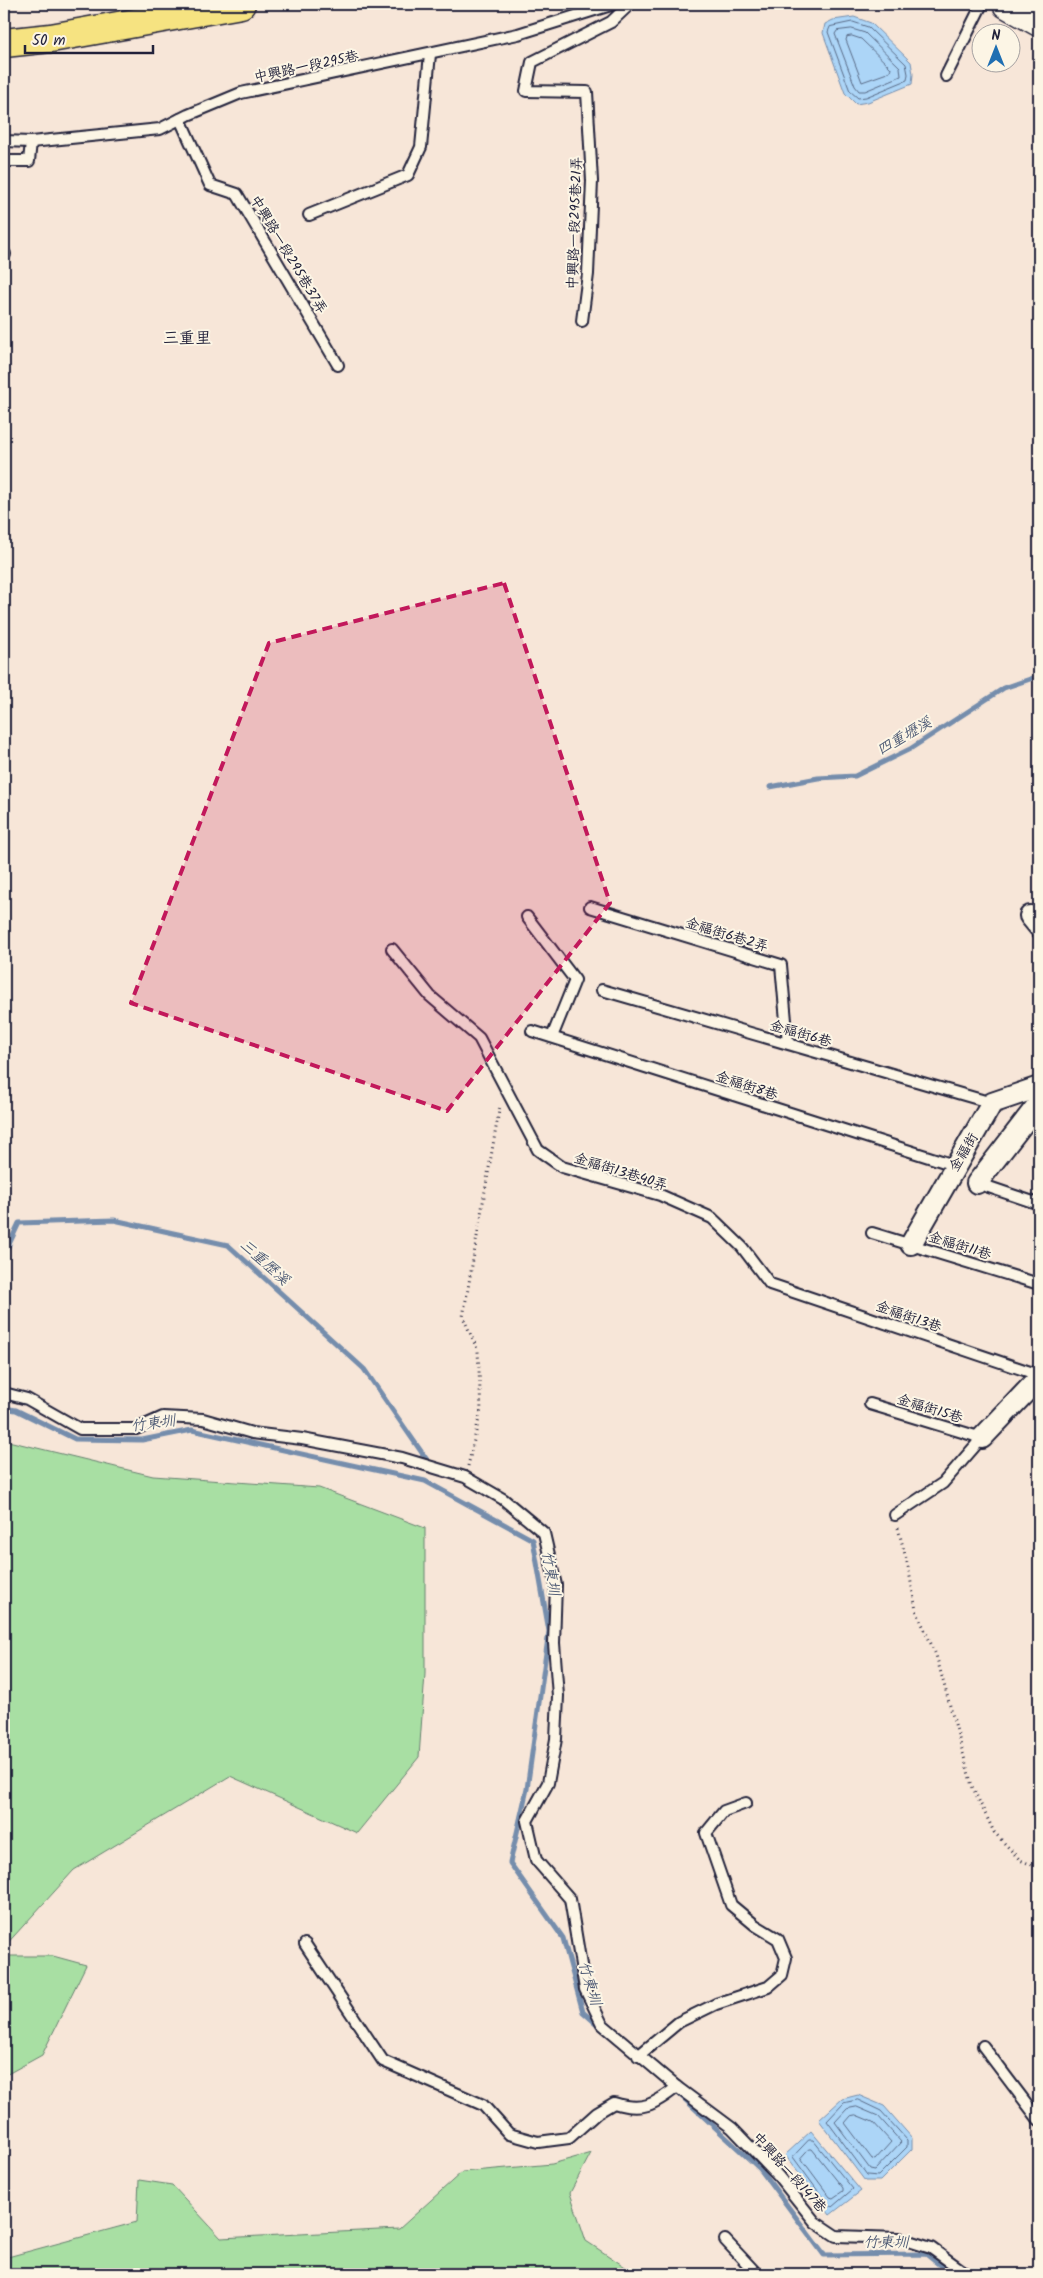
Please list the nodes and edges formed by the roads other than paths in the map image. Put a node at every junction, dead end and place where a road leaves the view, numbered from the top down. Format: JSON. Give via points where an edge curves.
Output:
{"nodes":[{"id":1,"x":241,"y":4,"type":"edge"},
{"id":2,"x":614,"y":4,"type":"edge"},
{"id":3,"x":630,"y":4,"type":"edge"},
{"id":4,"x":982,"y":4,"type":"edge"},
{"id":5,"x":1007,"y":4,"type":"edge"},
{"id":6,"x":1039,"y":22,"type":"edge"},
{"id":7,"x":4,"y":44,"type":"edge"},
{"id":8,"x":430,"y":54,"type":"junction"},
{"id":9,"x":946,"y":76,"type":"dead end"},
{"id":10,"x":180,"y":119,"type":"junction"},
{"id":11,"x":4,"y":141,"type":"edge"},
{"id":12,"x":31,"y":142,"type":"junction"},
{"id":13,"x":4,"y":161,"type":"edge"},
{"id":14,"x":309,"y":215,"type":"dead end"},
{"id":15,"x":582,"y":321,"type":"dead end"},
{"id":16,"x":338,"y":365,"type":"dead end"},
{"id":17,"x":590,"y":908,"type":"dead end"},
{"id":18,"x":527,"y":917,"type":"dead end"},
{"id":19,"x":392,"y":948,"type":"dead end"},
{"id":20,"x":602,"y":990,"type":"dead end"},
{"id":21,"x":532,"y":1031,"type":"dead end"},
{"id":22,"x":552,"y":1037,"type":"junction"},
{"id":23,"x":788,"y":1043,"type":"junction"},
{"id":24,"x":1039,"y":1087,"type":"edge"},
{"id":25,"x":992,"y":1103,"type":"junction"},
{"id":26,"x":1036,"y":1114,"type":"edge"},
{"id":27,"x":954,"y":1166,"type":"junction"},
{"id":28,"x":977,"y":1183,"type":"joint"},
{"id":29,"x":1039,"y":1204,"type":"edge"},
{"id":30,"x":872,"y":1233,"type":"dead end"},
{"id":31,"x":911,"y":1244,"type":"junction"},
{"id":32,"x":770,"y":1284,"type":"joint"},
{"id":33,"x":1039,"y":1284,"type":"edge"},
{"id":34,"x":1039,"y":1377,"type":"edge"},
{"id":35,"x":4,"y":1393,"type":"edge"},
{"id":36,"x":870,"y":1404,"type":"dead end"},
{"id":37,"x":982,"y":1438,"type":"junction"},
{"id":38,"x":895,"y":1515,"type":"road end"},
{"id":39,"x":746,"y":1803,"type":"dead end"},
{"id":40,"x":305,"y":1944,"type":"dead end"},
{"id":41,"x":983,"y":2046,"type":"dead end"},
{"id":42,"x":638,"y":2056,"type":"junction"},
{"id":43,"x":676,"y":2087,"type":"junction"},
{"id":44,"x":1039,"y":2120,"type":"edge"},
{"id":45,"x":725,"y":2240,"type":"dead end"},
{"id":46,"x":757,"y":2274,"type":"edge"},
{"id":47,"x":967,"y":2274,"type":"edge"}],
"edges":[{"from":1,"to":7,"type":"highway"},
{"from":2,"to":8,"type":"lane","name":"中興路一段295巷","via":[[518,34]]},
{"from":3,"to":15,"type":"lane","name":"中興路一段295巷21弄","via":[[610,22],[532,62],[526,91],[587,92],[592,181],[588,274]]},
{"from":4,"to":9,"type":"lane"},
{"from":5,"to":6,"type":"main road"},
{"from":8,"to":10,"type":"lane","name":"中興路一段295巷","via":[[241,93]]},
{"from":8,"to":14,"type":"lane","via":[[421,147],[408,175]]},
{"from":10,"to":12,"type":"lane","name":"中興路一段295巷","via":[[160,129]]},
{"from":10,"to":16,"type":"lane","name":"中興路一段295巷37弄","via":[[210,185],[237,194]]},
{"from":11,"to":12,"type":"lane","name":"中興路一段295巷"},
{"from":12,"to":13,"type":"lane","via":[[29,161]]},
{"from":17,"to":23,"type":"lane","name":"金福街6巷2弄","via":[[781,965]]},
{"from":18,"to":22,"type":"lane","via":[[575,980]]},
{"from":19,"to":32,"type":"lane","name":"金福街13巷40弄","via":[[430,996],[480,1038],[538,1150],[562,1167],[660,1196],[712,1218],[742,1247]]},
{"from":20,"to":23,"type":"lane","name":"金福街6巷"},
{"from":21,"to":22,"type":"lane","name":"金福街8巷"},
{"from":22,"to":27,"type":"lane","name":"金福街8巷"},
{"from":23,"to":25,"type":"lane","name":"金福街6巷"},
{"from":24,"to":25,"type":"street"},
{"from":25,"to":27,"type":"street","name":"金福街"},
{"from":26,"to":28,"type":"street","name":"金福街"},
{"from":27,"to":31,"type":"street","name":"金福街"},
{"from":28,"to":29,"type":"lane"},
{"from":30,"to":31,"type":"lane","name":"金福街11巷"},
{"from":31,"to":33,"type":"lane","name":"金福街11巷"},
{"from":32,"to":34,"type":"lane","name":"金福街13巷"},
{"from":34,"to":37,"type":"street"},
{"from":35,"to":42,"type":"lane","name":"中興路一段147巷","via":[[27,1399],[80,1429],[136,1428],[164,1417],[203,1420],[252,1432],[402,1458],[465,1477],[503,1499],[544,1533],[556,1585],[556,1739],[548,1782],[526,1821],[536,1860],[570,1899],[586,1989],[602,2024]]},
{"from":36,"to":37,"type":"lane","name":"金福街15巷"},
{"from":37,"to":38,"type":"lane","via":[[943,1483]]},
{"from":39,"to":42,"type":"lane","via":[[724,1811],[706,1833],[731,1905],[778,1939],[786,1958],[782,1975],[768,1987],[716,2004],[679,2022]]},
{"from":40,"to":43,"type":"lane","via":[[383,2061],[483,2105],[509,2134],[538,2142],[569,2138],[614,2102],[631,2108],[656,2103]]},
{"from":41,"to":44,"type":"lane"},
{"from":42,"to":43,"type":"lane","name":"中興路一段147巷"},
{"from":43,"to":47,"type":"lane","name":"中興路一段147巷","via":[[732,2128],[779,2177],[815,2222],[836,2236],[899,2238],[931,2248]]},
{"from":45,"to":46,"type":"lane"}]}
